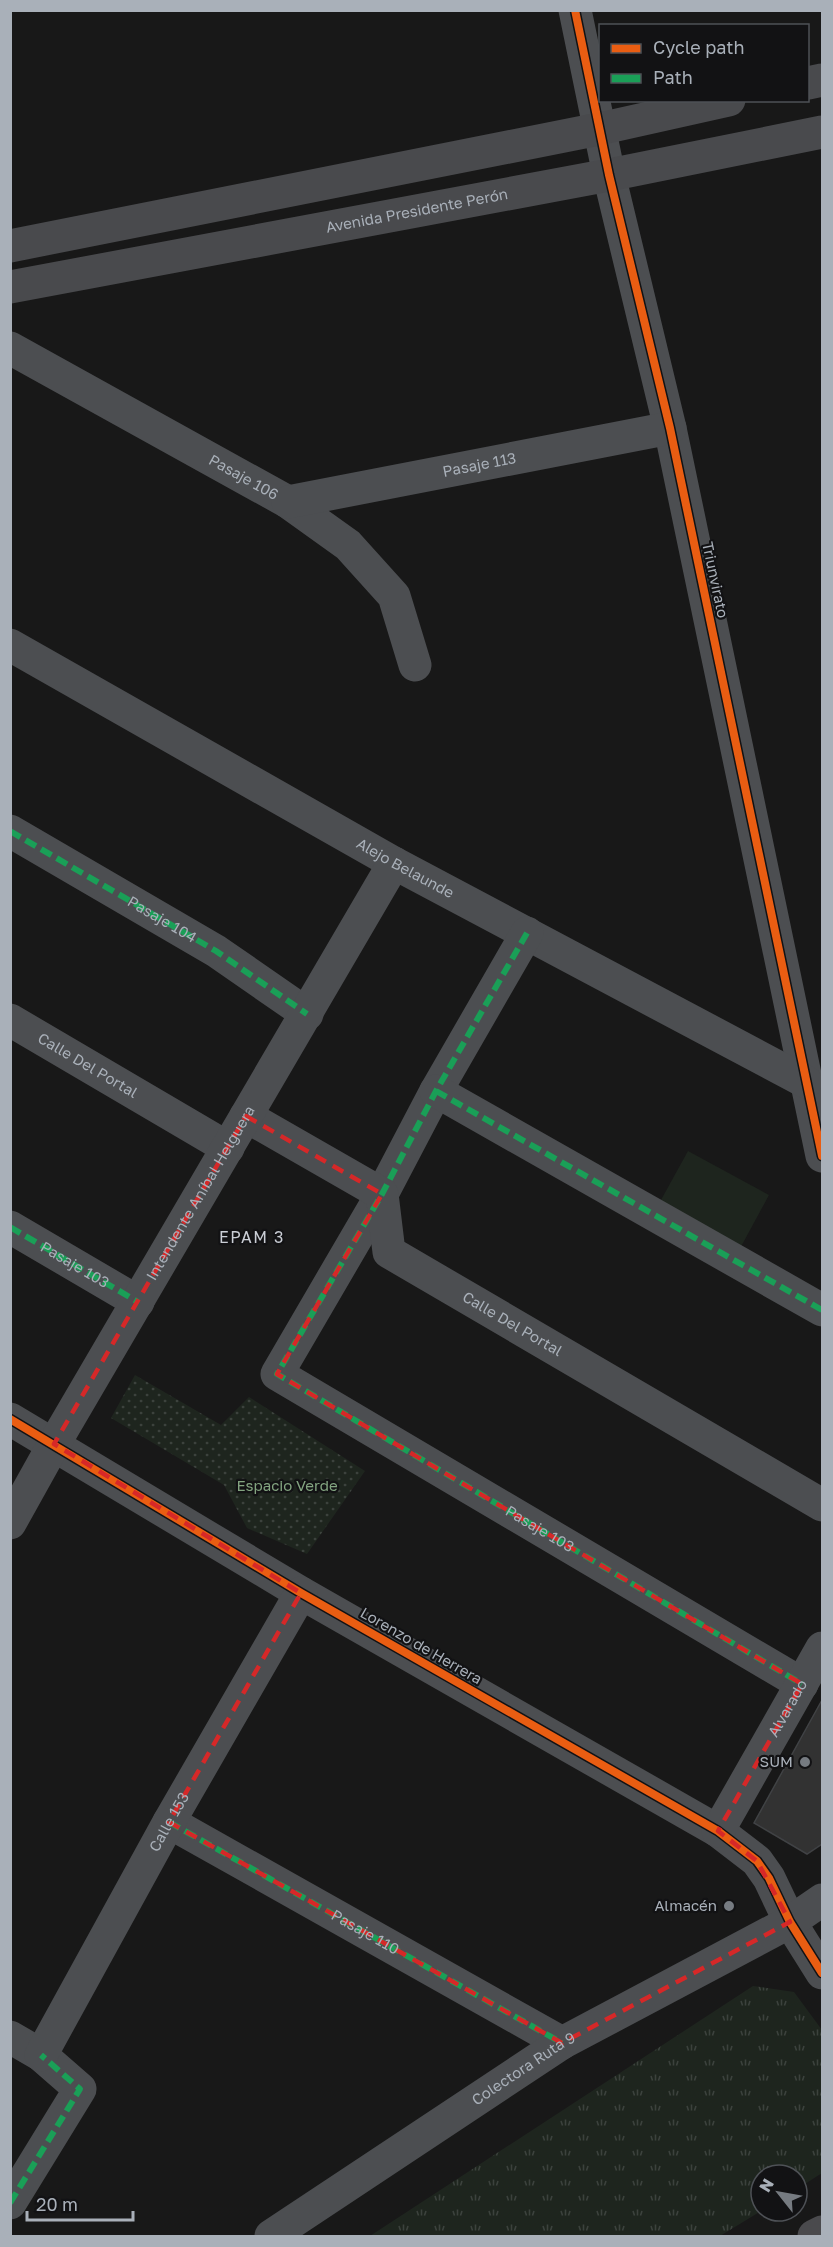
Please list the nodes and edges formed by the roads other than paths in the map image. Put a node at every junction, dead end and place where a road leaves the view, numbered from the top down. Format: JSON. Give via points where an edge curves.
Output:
{"nodes":[{"id":1,"x":575,"y":10,"type":"edge"},
{"id":2,"x":720,"y":102,"type":"edge"},
{"id":3,"x":599,"y":129,"type":"junction"},
{"id":4,"x":822,"y":132,"type":"edge"},
{"id":5,"x":609,"y":175,"type":"junction"},
{"id":6,"x":10,"y":246,"type":"edge"},
{"id":7,"x":10,"y":287,"type":"edge"},
{"id":8,"x":10,"y":348,"type":"edge"},
{"id":9,"x":670,"y":428,"type":"junction"},
{"id":10,"x":288,"y":502,"type":"junction"},
{"id":11,"x":10,"y":645,"type":"edge"},
{"id":12,"x":415,"y":665,"type":"dead end"},
{"id":13,"x":10,"y":831,"type":"edge"},
{"id":14,"x":394,"y":863,"type":"junction"},
{"id":15,"x":527,"y":933,"type":"junction"},
{"id":16,"x":307,"y":1014,"type":"junction"},
{"id":17,"x":10,"y":1020,"type":"edge"},
{"id":18,"x":806,"y":1082,"type":"junction"},
{"id":19,"x":436,"y":1091,"type":"junction"},
{"id":20,"x":246,"y":1116,"type":"junction"},
{"id":21,"x":228,"y":1148,"type":"junction"},
{"id":22,"x":822,"y":1156,"type":"edge"},
{"id":23,"x":382,"y":1194,"type":"junction"},
{"id":24,"x":10,"y":1227,"type":"edge"},
{"id":25,"x":138,"y":1302,"type":"junction"},
{"id":26,"x":822,"y":1310,"type":"edge"},
{"id":27,"x":10,"y":1419,"type":"edge"},
{"id":28,"x":54,"y":1444,"type":"junction"},
{"id":29,"x":822,"y":1505,"type":"edge"},
{"id":30,"x":10,"y":1523,"type":"edge"},
{"id":31,"x":301,"y":1593,"type":"junction"},
{"id":32,"x":822,"y":1648,"type":"edge"},
{"id":33,"x":802,"y":1684,"type":"junction"},
{"id":34,"x":169,"y":1822,"type":"junction"},
{"id":35,"x":718,"y":1831,"type":"junction"},
{"id":36,"x":822,"y":1900,"type":"edge"},
{"id":37,"x":790,"y":1922,"type":"junction"},
{"id":38,"x":822,"y":1973,"type":"edge"},
{"id":39,"x":10,"y":2037,"type":"edge"},
{"id":40,"x":562,"y":2043,"type":"junction"},
{"id":41,"x":41,"y":2055,"type":"junction"},
{"id":42,"x":10,"y":2203,"type":"edge"},
{"id":43,"x":822,"y":2232,"type":"edge"},
{"id":44,"x":271,"y":2236,"type":"edge"},
{"id":45,"x":814,"y":2236,"type":"edge"}],
"edges":[{"from":1,"to":3,"type":"street","name":"Triunvirato"},
{"from":2,"to":3,"type":"main road"},
{"from":3,"to":5,"type":"street","name":"Triunvirato"},
{"from":3,"to":6,"type":"main road"},
{"from":4,"to":5,"type":"main road","name":"Avenida Presidente Perón"},
{"from":5,"to":7,"type":"main road","name":"Avenida Presidente Perón"},
{"from":5,"to":9,"type":"street","name":"Triunvirato"},
{"from":8,"to":10,"type":"street","name":"Pasaje 106"},
{"from":9,"to":10,"type":"street","name":"Pasaje 113"},
{"from":9,"to":18,"type":"street","name":"Triunvirato"},
{"from":10,"to":12,"type":"street","name":"Pasaje 106","via":[[348,544],[394,596]]},
{"from":11,"to":14,"type":"street","name":"Alejo Belaunde"},
{"from":13,"to":16,"type":"street","name":"Pasaje 104","via":[[216,951]]},
{"from":14,"to":15,"type":"street","name":"Alejo Belaunde"},
{"from":14,"to":16,"type":"street","name":"Intendente Aníbal Helguera"},
{"from":15,"to":18,"type":"street","name":"Alejo Belaunde"},
{"from":15,"to":19,"type":"street"},
{"from":16,"to":20,"type":"street","name":"Intendente Aníbal Helguera"},
{"from":17,"to":21,"type":"street","name":"Calle Del Portal"},
{"from":18,"to":22,"type":"street","name":"Triunvirato"},
{"from":19,"to":23,"type":"street"},
{"from":19,"to":26,"type":"street"},
{"from":20,"to":21,"type":"street","name":"Intendente Aníbal Helguera"},
{"from":20,"to":23,"type":"street"},
{"from":21,"to":25,"type":"street","name":"Intendente Aníbal Helguera"},
{"from":23,"to":29,"type":"street","name":"Calle Del Portal","via":[[389,1252]]},
{"from":23,"to":33,"type":"street","name":"Pasaje 103","via":[[277,1374]]},
{"from":24,"to":25,"type":"street","name":"Pasaje 103"},
{"from":25,"to":28,"type":"street","name":"Intendente Aníbal Helguera"},
{"from":27,"to":28,"type":"street","name":"Lorenzo de Herrera"},
{"from":28,"to":30,"type":"street","name":"Intendente Aníbal Helguera"},
{"from":28,"to":31,"type":"street","name":"Lorenzo de Herrera"},
{"from":31,"to":34,"type":"street","name":"Calle 153"},
{"from":31,"to":35,"type":"street","name":"Lorenzo de Herrera"},
{"from":32,"to":33,"type":"street","name":"Alvarado"},
{"from":33,"to":35,"type":"street","name":"Alvarado"},
{"from":34,"to":40,"type":"street","name":"Pasaje 110"},
{"from":34,"to":41,"type":"street","name":"Calle 153"},
{"from":35,"to":37,"type":"street","name":"Lorenzo de Herrera","via":[[757,1861]]},
{"from":36,"to":37,"type":"street","name":"Colectora Ruta 9"},
{"from":37,"to":38,"type":"street","name":"Lorenzo de Herrera"},
{"from":37,"to":40,"type":"street","name":"Colectora Ruta 9"},
{"from":39,"to":41,"type":"street"},
{"from":40,"to":44,"type":"street","name":"Colectora Ruta 9"},
{"from":41,"to":42,"type":"street","via":[[80,2089]]},
{"from":43,"to":45,"type":"highway"}]}
